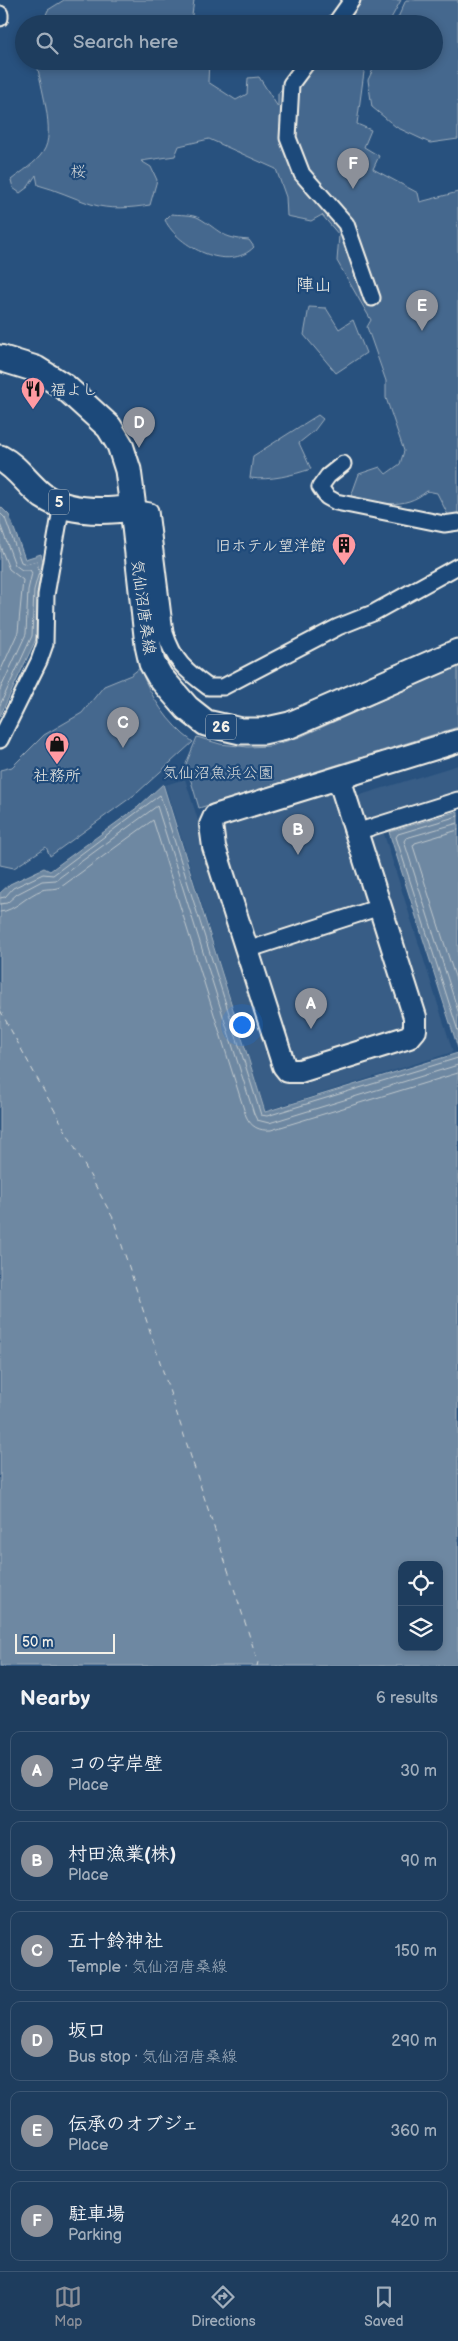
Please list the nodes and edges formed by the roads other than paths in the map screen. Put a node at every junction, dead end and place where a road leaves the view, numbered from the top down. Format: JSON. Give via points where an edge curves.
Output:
{"nodes":[{"id":1,"x":352,"y":0,"type":"edge"},
{"id":2,"x":0,"y":14,"type":"edge"},
{"id":3,"x":341,"y":15,"type":"edge"},
{"id":4,"x":0,"y":18,"type":"edge"},
{"id":5,"x":301,"y":70,"type":"edge"},
{"id":6,"x":372,"y":298,"type":"dead end"},
{"id":7,"x":0,"y":358,"type":"edge"},
{"id":8,"x":0,"y":458,"type":"edge"},
{"id":9,"x":343,"y":464,"type":"dead end"},
{"id":10,"x":62,"y":504,"type":"junction"},
{"id":11,"x":133,"y":508,"type":"junction"},
{"id":12,"x":458,"y":522,"type":"edge"},
{"id":13,"x":458,"y":566,"type":"edge"},
{"id":14,"x":458,"y":652,"type":"edge"},
{"id":15,"x":0,"y":740,"type":"edge"},
{"id":16,"x":458,"y":741,"type":"edge"},
{"id":17,"x":339,"y":778,"type":"junction"},
{"id":18,"x":458,"y":800,"type":"edge"},
{"id":19,"x":356,"y":832,"type":"junction"},
{"id":20,"x":380,"y":907,"type":"junction"},
{"id":21,"x":247,"y":950,"type":"junction"}],
"edges":[{"from":1,"to":3,"type":"street"},
{"from":2,"to":4,"type":"street"},
{"from":5,"to":6,"type":"street","via":[[291,84],[288,138],[302,174],[346,224]]},
{"from":7,"to":11,"type":"main road","name":"気仙沼唐桑線","number":"26","via":[[50,376],[109,427],[120,445],[128,470]]},
{"from":8,"to":10,"type":"main road","number":"5","via":[[12,464],[44,496]]},
{"from":9,"to":12,"type":"street","via":[[320,487],[326,497],[444,524]]},
{"from":10,"to":11,"type":"main road","number":"5","via":[[100,511]]},
{"from":10,"to":15,"type":"street","via":[[46,595],[46,644]]},
{"from":11,"to":13,"type":"street","via":[[150,511],[170,651],[183,669],[208,688],[223,687],[338,627],[373,613]]},
{"from":11,"to":14,"type":"main road","name":"気仙沼唐桑線","number":"26","via":[[152,663],[187,708],[206,722],[241,731],[263,731],[290,725]]},
{"from":16,"to":17,"type":"street"},
{"from":17,"to":19,"type":"street"},
{"from":17,"to":21,"type":"street","via":[[215,816],[210,825]]},
{"from":18,"to":19,"type":"street"},
{"from":19,"to":20,"type":"street"},
{"from":20,"to":21,"type":"street"},
{"from":20,"to":21,"type":"street","via":[[415,1017],[415,1030],[409,1037],[300,1071],[288,1071]]}]}
